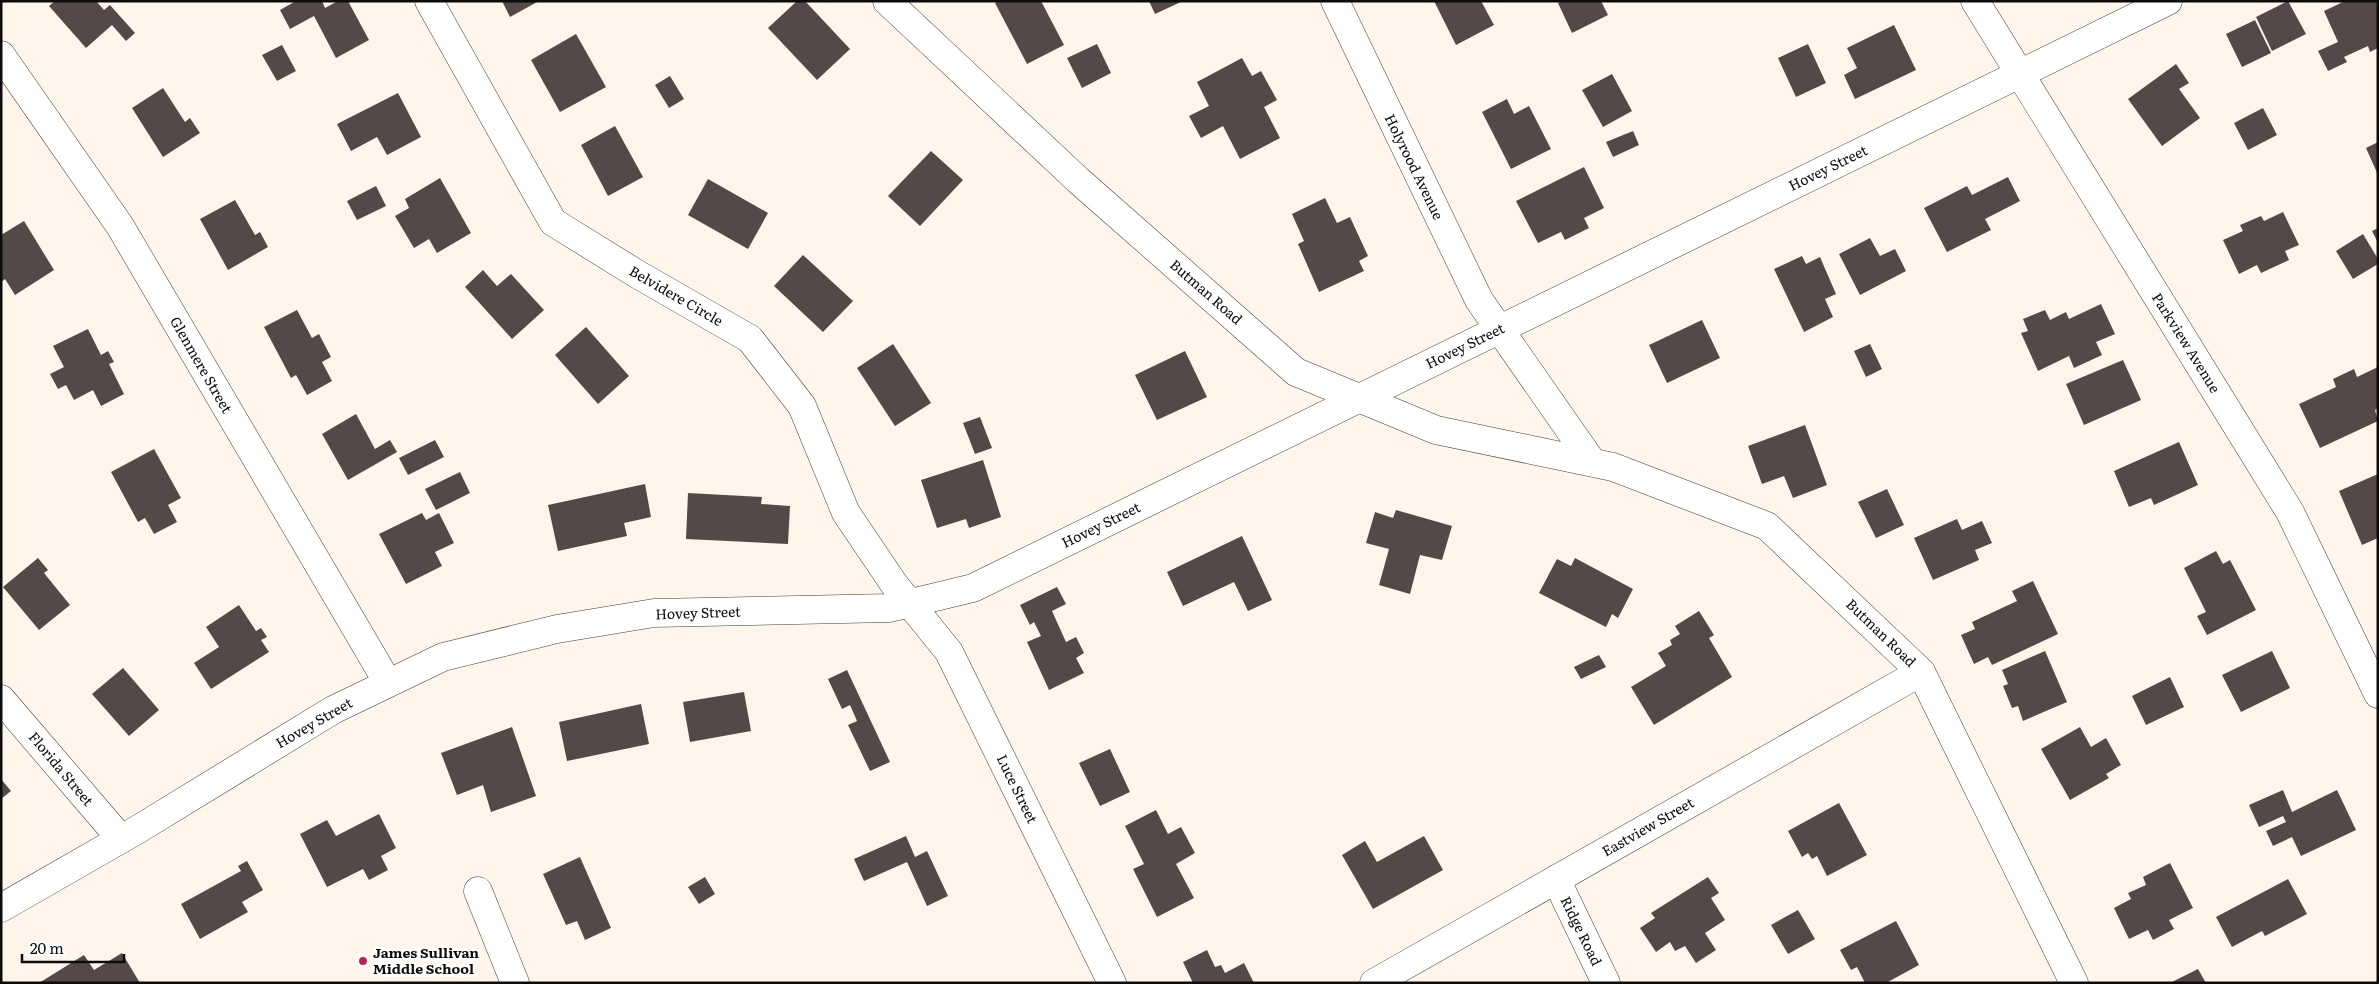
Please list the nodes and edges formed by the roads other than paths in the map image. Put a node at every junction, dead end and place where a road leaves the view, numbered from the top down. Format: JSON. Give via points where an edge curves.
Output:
{"nodes":[{"id":1,"x":429,"y":1,"type":"edge"},
{"id":2,"x":887,"y":1,"type":"edge"},
{"id":3,"x":1335,"y":1,"type":"edge"},
{"id":4,"x":1976,"y":1,"type":"edge"},
{"id":5,"x":2168,"y":1,"type":"edge"},
{"id":6,"x":1,"y":55,"type":"edge"},
{"id":7,"x":2020,"y":74,"type":"junction"},
{"id":8,"x":1500,"y":329,"type":"junction"},
{"id":9,"x":1359,"y":398,"type":"junction"},
{"id":10,"x":1592,"y":462,"type":"junction"},
{"id":11,"x":910,"y":603,"type":"junction"},
{"id":12,"x":1921,"y":672,"type":"junction"},
{"id":13,"x":388,"y":683,"type":"junction"},
{"id":14,"x":2378,"y":694,"type":"edge"},
{"id":15,"x":1,"y":699,"type":"edge"},
{"id":16,"x":121,"y":839,"type":"junction"},
{"id":17,"x":1556,"y":879,"type":"junction"},
{"id":18,"x":478,"y":891,"type":"dead end"},
{"id":19,"x":1,"y":908,"type":"edge"},
{"id":20,"x":515,"y":983,"type":"edge"},
{"id":21,"x":1112,"y":983,"type":"edge"},
{"id":22,"x":1374,"y":983,"type":"edge"},
{"id":23,"x":1606,"y":983,"type":"edge"},
{"id":24,"x":2074,"y":983,"type":"edge"}],
"edges":[{"from":1,"to":11,"type":"street","name":"Belvidere Circle","via":[[553,222],[750,339],[802,406],[846,513]]},
{"from":2,"to":9,"type":"street","name":"Butman Road","via":[[1078,180],[1296,372]]},
{"from":3,"to":8,"type":"street","name":"Holyrood Avenue","via":[[1479,300]]},
{"from":4,"to":7,"type":"street","name":"Parkview Avenue"},
{"from":5,"to":7,"type":"street","name":"Hovey Street"},
{"from":6,"to":13,"type":"street","name":"Glenmere Street","via":[[120,226]]},
{"from":7,"to":8,"type":"street","name":"Hovey Street"},
{"from":7,"to":14,"type":"street","name":"Parkview Avenue","via":[[2290,512]]},
{"from":8,"to":9,"type":"street","name":"Hovey Street"},
{"from":8,"to":10,"type":"street"},
{"from":9,"to":10,"type":"street","name":"Butman Road","via":[[1436,430]]},
{"from":9,"to":11,"type":"street","name":"Hovey Street","via":[[973,588]]},
{"from":10,"to":12,"type":"street","name":"Butman Road","via":[[1613,467],[1767,526]]},
{"from":11,"to":13,"type":"street","name":"Hovey Street","via":[[890,608],[644,615],[557,629],[443,657]]},
{"from":11,"to":21,"type":"street","name":"Luce Street","via":[[949,652]]},
{"from":12,"to":17,"type":"street","name":"Eastview Street"},
{"from":12,"to":24,"type":"street","name":"Butman Road"},
{"from":13,"to":16,"type":"street","name":"Hovey Street","via":[[333,710]]},
{"from":15,"to":16,"type":"street","name":"Florida Street"},
{"from":16,"to":19,"type":"street","name":"Hovey Street"},
{"from":17,"to":22,"type":"street","name":"Eastview Street"},
{"from":17,"to":23,"type":"street","name":"Ridge Road"},
{"from":18,"to":20,"type":"street"}]}
